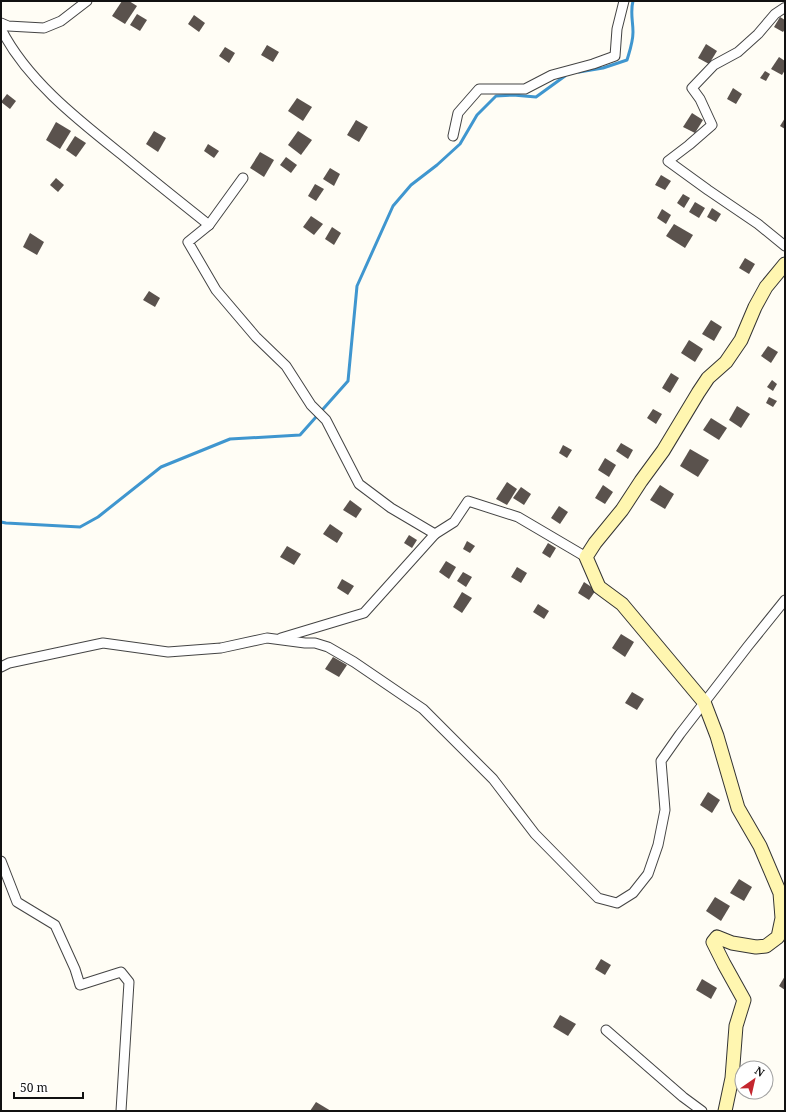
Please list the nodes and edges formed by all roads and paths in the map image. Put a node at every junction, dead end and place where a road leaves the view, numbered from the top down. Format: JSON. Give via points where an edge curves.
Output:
{"nodes":[{"id":1,"x":87,"y":1,"type":"edge"},
{"id":2,"x":624,"y":1,"type":"edge"},
{"id":3,"x":783,"y":6,"type":"edge"},
{"id":4,"x":1,"y":23,"type":"edge"},
{"id":5,"x":1,"y":29,"type":"edge"},
{"id":6,"x":453,"y":136,"type":"dead end"},
{"id":7,"x":243,"y":178,"type":"dead end"},
{"id":8,"x":209,"y":225,"type":"junction"},
{"id":9,"x":785,"y":246,"type":"edge"},
{"id":10,"x":785,"y":264,"type":"edge"},
{"id":11,"x":435,"y":534,"type":"junction"},
{"id":12,"x":586,"y":557,"type":"junction"},
{"id":13,"x":785,"y":600,"type":"edge"},
{"id":14,"x":277,"y":640,"type":"junction"},
{"id":15,"x":1,"y":667,"type":"edge"},
{"id":16,"x":704,"y":702,"type":"junction"},
{"id":17,"x":1,"y":861,"type":"edge"},
{"id":18,"x":606,"y":1030,"type":"dead end"},
{"id":19,"x":122,"y":1111,"type":"edge"},
{"id":20,"x":702,"y":1111,"type":"edge"},
{"id":21,"x":725,"y":1111,"type":"edge"}],
"edges":[{"from":1,"to":4,"type":"street","via":[[61,21],[44,28],[8,26]]},
{"from":2,"to":6,"type":"street","via":[[617,29],[615,56],[552,75],[525,89],[479,90],[458,113]]},
{"from":3,"to":9,"type":"street","via":[[758,34],[738,52],[714,65],[692,88],[712,125],[668,161]]},
{"from":5,"to":8,"type":"street","via":[[7,41],[43,88]]},
{"from":7,"to":8,"type":"street"},
{"from":8,"to":11,"type":"street","via":[[188,242],[216,290],[256,337],[286,366],[311,405],[326,420],[358,484],[391,508]]},
{"from":10,"to":12,"type":"street","via":[[755,307],[741,340],[726,362],[708,378],[663,451]]},
{"from":11,"to":12,"type":"street","via":[[454,522],[468,501],[518,517]]},
{"from":11,"to":14,"type":"street","via":[[364,613]]},
{"from":12,"to":16,"type":"street","via":[[599,587],[622,604]]},
{"from":13,"to":16,"type":"street"},
{"from":14,"to":15,"type":"street","via":[[267,638],[221,648],[168,652],[103,643],[16,661]]},
{"from":14,"to":16,"type":"street","via":[[315,643],[328,647],[423,709],[493,780],[535,834],[593,893],[598,898],[617,903],[633,893],[648,874],[658,845],[664,810],[661,761]]},
{"from":16,"to":21,"type":"street","via":[[738,808],[760,846],[780,893],[782,918],[778,937],[766,946],[756,947],[717,937],[713,942],[744,1000],[736,1026],[732,1078]]},
{"from":17,"to":19,"type":"street","via":[[17,902],[55,924],[80,985],[120,972],[129,982]]},
{"from":18,"to":20,"type":"street"}]}
